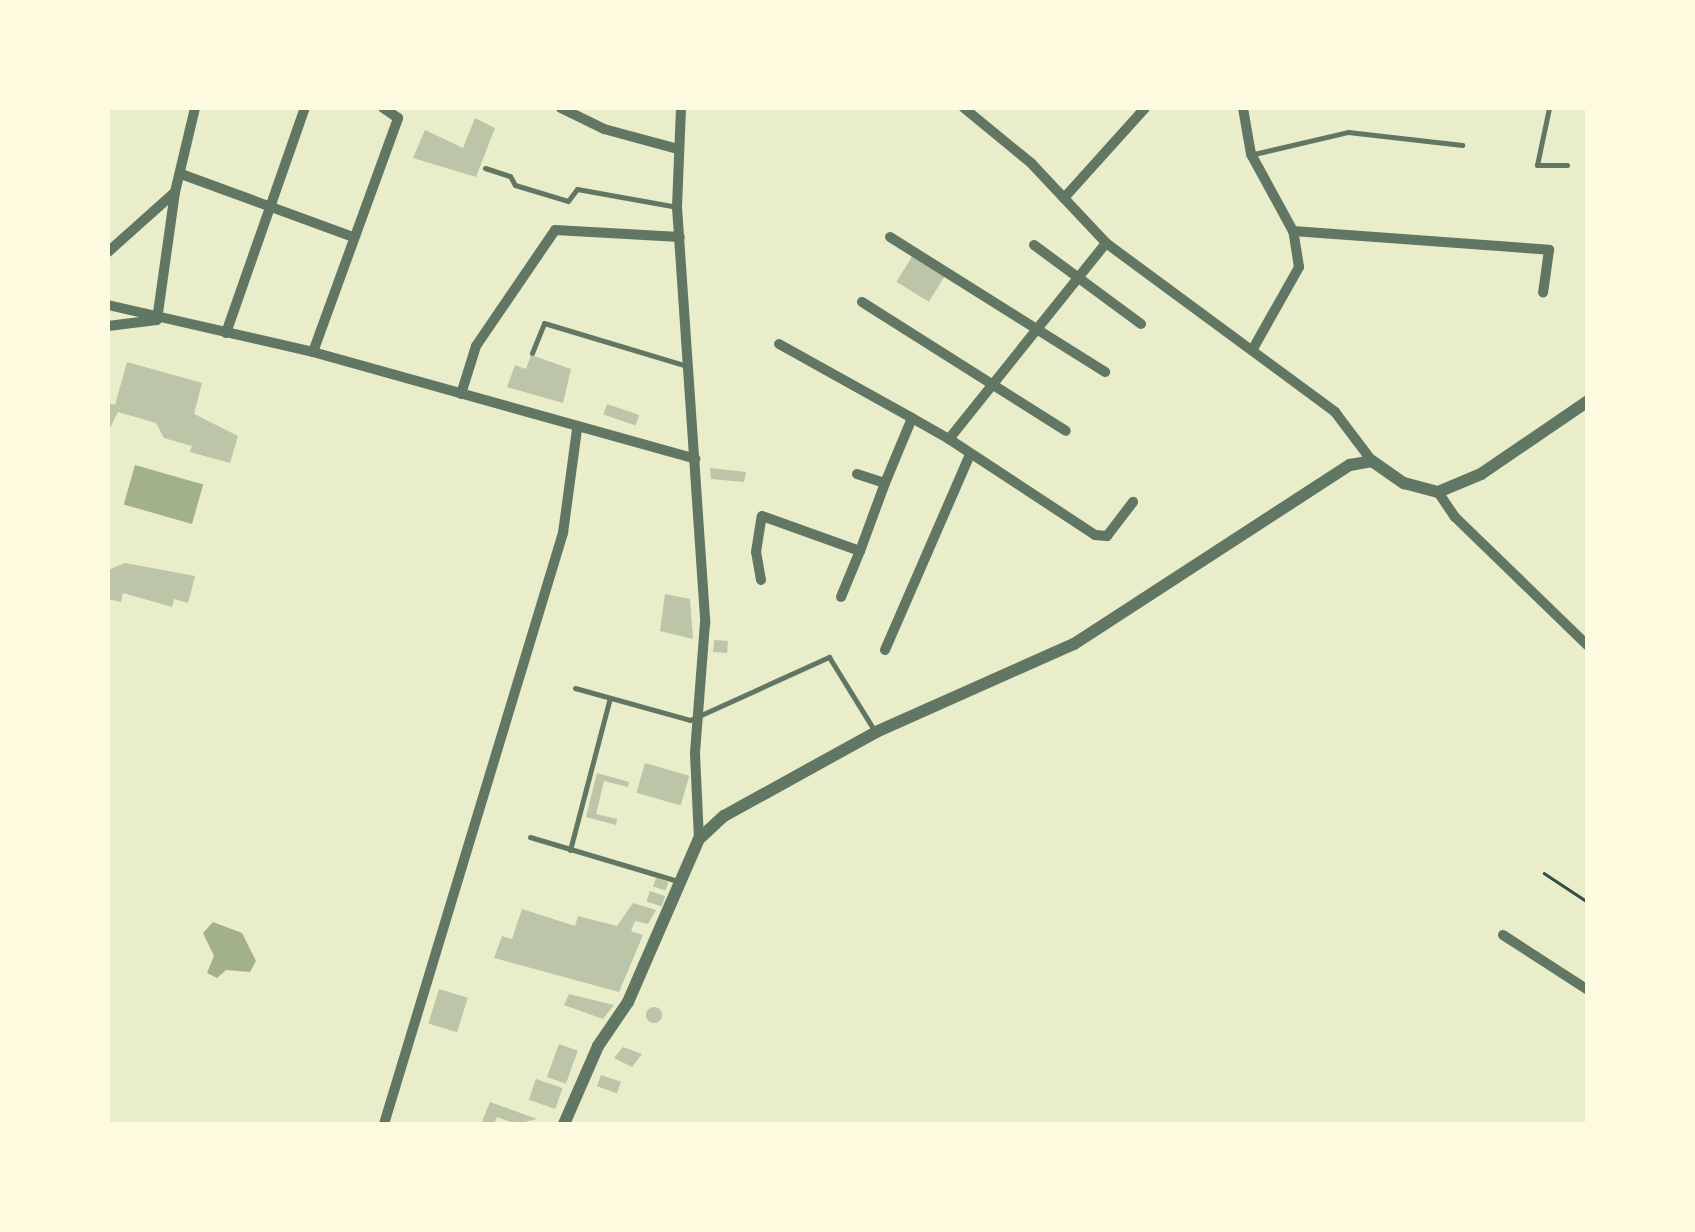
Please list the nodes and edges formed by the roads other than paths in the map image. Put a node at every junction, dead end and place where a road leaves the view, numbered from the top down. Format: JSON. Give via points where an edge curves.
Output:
{"nodes":[{"id":1,"x":195,"y":108,"type":"edge"},
{"id":2,"x":305,"y":108,"type":"edge"},
{"id":3,"x":383,"y":108,"type":"edge"},
{"id":4,"x":561,"y":108,"type":"edge"},
{"id":5,"x":681,"y":108,"type":"edge"},
{"id":6,"x":964,"y":108,"type":"edge"},
{"id":7,"x":1145,"y":108,"type":"edge"},
{"id":8,"x":1243,"y":108,"type":"edge"},
{"id":9,"x":1549,"y":108,"type":"edge"},
{"id":10,"x":1462,"y":145,"type":"dead end"},
{"id":11,"x":678,"y":149,"type":"junction"},
{"id":12,"x":1251,"y":154,"type":"junction"},
{"id":13,"x":1567,"y":165,"type":"dead end"},
{"id":14,"x":485,"y":168,"type":"dead end"},
{"id":15,"x":181,"y":174,"type":"junction"},
{"id":16,"x":175,"y":192,"type":"junction"},
{"id":17,"x":1064,"y":198,"type":"junction"},
{"id":18,"x":267,"y":203,"type":"junction"},
{"id":19,"x":677,"y":207,"type":"junction"},
{"id":20,"x":1293,"y":232,"type":"junction"},
{"id":21,"x":354,"y":237,"type":"junction"},
{"id":22,"x":680,"y":237,"type":"junction"},
{"id":23,"x":890,"y":237,"type":"dead end"},
{"id":24,"x":1106,"y":243,"type":"junction"},
{"id":25,"x":1034,"y":244,"type":"dead end"},
{"id":26,"x":108,"y":252,"type":"edge"},
{"id":27,"x":1078,"y":278,"type":"junction"},
{"id":28,"x":1543,"y":293,"type":"dead end"},
{"id":29,"x":862,"y":302,"type":"dead end"},
{"id":30,"x":108,"y":305,"type":"edge"},
{"id":31,"x":158,"y":320,"type":"junction"},
{"id":32,"x":1141,"y":324,"type":"dead end"},
{"id":33,"x":108,"y":326,"type":"edge"},
{"id":34,"x":1035,"y":328,"type":"junction"},
{"id":35,"x":226,"y":333,"type":"junction"},
{"id":36,"x":779,"y":344,"type":"dead end"},
{"id":37,"x":1254,"y":347,"type":"junction"},
{"id":38,"x":313,"y":352,"type":"junction"},
{"id":39,"x":532,"y":353,"type":"dead end"},
{"id":40,"x":690,"y":366,"type":"junction"},
{"id":41,"x":1105,"y":372,"type":"dead end"},
{"id":42,"x":991,"y":384,"type":"junction"},
{"id":43,"x":460,"y":394,"type":"junction"},
{"id":44,"x":1588,"y":401,"type":"edge"},
{"id":45,"x":912,"y":418,"type":"junction"},
{"id":46,"x":577,"y":429,"type":"junction"},
{"id":47,"x":1066,"y":431,"type":"dead end"},
{"id":48,"x":949,"y":440,"type":"junction"},
{"id":49,"x":970,"y":457,"type":"junction"},
{"id":50,"x":695,"y":459,"type":"junction"},
{"id":51,"x":1372,"y":461,"type":"junction"},
{"id":52,"x":857,"y":474,"type":"dead end"},
{"id":53,"x":885,"y":484,"type":"junction"},
{"id":54,"x":1438,"y":492,"type":"junction"},
{"id":55,"x":1134,"y":502,"type":"dead end"},
{"id":56,"x":860,"y":551,"type":"junction"},
{"id":57,"x":761,"y":580,"type":"dead end"},
{"id":58,"x":841,"y":596,"type":"dead end"},
{"id":59,"x":1588,"y":646,"type":"edge"},
{"id":60,"x":886,"y":650,"type":"dead end"},
{"id":61,"x":575,"y":688,"type":"dead end"},
{"id":62,"x":610,"y":698,"type":"junction"},
{"id":63,"x":696,"y":718,"type":"junction"},
{"id":64,"x":876,"y":732,"type":"junction"},
{"id":65,"x":530,"y":838,"type":"dead end"},
{"id":66,"x":699,"y":839,"type":"junction"},
{"id":67,"x":570,"y":850,"type":"junction"},
{"id":68,"x":680,"y":882,"type":"junction"},
{"id":69,"x":1504,"y":935,"type":"dead end"},
{"id":70,"x":1588,"y":990,"type":"edge"},
{"id":71,"x":384,"y":1124,"type":"edge"},
{"id":72,"x":564,"y":1124,"type":"edge"}],
"edges":[{"from":1,"to":15,"type":"street"},
{"from":2,"to":18,"type":"street"},
{"from":3,"to":21,"type":"street","via":[[398,118]]},
{"from":4,"to":11,"type":"street","via":[[604,129]]},
{"from":5,"to":11,"type":"street"},
{"from":6,"to":17,"type":"street"},
{"from":7,"to":17,"type":"street"},
{"from":8,"to":12,"type":"street"},
{"from":9,"to":13,"type":"lane","via":[[1537,165]]},
{"from":10,"to":12,"type":"lane","via":[[1348,132]]},
{"from":11,"to":19,"type":"street"},
{"from":12,"to":20,"type":"street"},
{"from":14,"to":19,"type":"lane","via":[[510,176],[515,186],[568,201],[577,189]]},
{"from":15,"to":16,"type":"street"},
{"from":15,"to":18,"type":"street"},
{"from":16,"to":26,"type":"street"},
{"from":16,"to":31,"type":"street"},
{"from":17,"to":24,"type":"street"},
{"from":18,"to":21,"type":"street"},
{"from":18,"to":35,"type":"street"},
{"from":19,"to":22,"type":"street"},
{"from":20,"to":28,"type":"street","via":[[1549,250]]},
{"from":20,"to":37,"type":"street","via":[[1299,267]]},
{"from":21,"to":38,"type":"street"},
{"from":22,"to":40,"type":"street"},
{"from":22,"to":43,"type":"street","via":[[554,230],[476,346]]},
{"from":23,"to":34,"type":"street"},
{"from":24,"to":27,"type":"street"},
{"from":24,"to":37,"type":"street"},
{"from":25,"to":27,"type":"street"},
{"from":27,"to":32,"type":"street"},
{"from":27,"to":34,"type":"street"},
{"from":29,"to":42,"type":"street"},
{"from":30,"to":31,"type":"street"},
{"from":31,"to":33,"type":"street"},
{"from":31,"to":35,"type":"street"},
{"from":34,"to":41,"type":"street"},
{"from":34,"to":42,"type":"street"},
{"from":35,"to":38,"type":"street"},
{"from":36,"to":45,"type":"street"},
{"from":37,"to":51,"type":"street","via":[[1335,412]]},
{"from":38,"to":43,"type":"street"},
{"from":39,"to":40,"type":"lane","via":[[544,323]]},
{"from":40,"to":50,"type":"street"},
{"from":42,"to":47,"type":"street"},
{"from":42,"to":48,"type":"street"},
{"from":43,"to":46,"type":"street"},
{"from":44,"to":54,"type":"street","via":[[1481,474]]},
{"from":45,"to":48,"type":"street"},
{"from":45,"to":53,"type":"street"},
{"from":46,"to":50,"type":"street"},
{"from":46,"to":71,"type":"street","via":[[563,534]]},
{"from":48,"to":49,"type":"street"},
{"from":49,"to":55,"type":"street","via":[[1095,536],[1111,532]]},
{"from":49,"to":60,"type":"street"},
{"from":50,"to":63,"type":"street","via":[[704,623]]},
{"from":51,"to":54,"type":"street","via":[[1404,483]]},
{"from":51,"to":64,"type":"street","via":[[1329,476],[1074,644]]},
{"from":52,"to":53,"type":"street"},
{"from":53,"to":56,"type":"street"},
{"from":54,"to":59,"type":"street","via":[[1455,517]]},
{"from":56,"to":57,"type":"street","via":[[762,516],[756,552]]},
{"from":56,"to":58,"type":"street"},
{"from":61,"to":62,"type":"lane"},
{"from":62,"to":63,"type":"lane"},
{"from":62,"to":67,"type":"lane"},
{"from":63,"to":64,"type":"lane","via":[[829,657]]},
{"from":63,"to":66,"type":"street"},
{"from":64,"to":66,"type":"street","via":[[724,816]]},
{"from":65,"to":67,"type":"lane"},
{"from":66,"to":68,"type":"street"},
{"from":67,"to":68,"type":"lane"},
{"from":68,"to":72,"type":"street"},
{"from":69,"to":70,"type":"street"}]}
